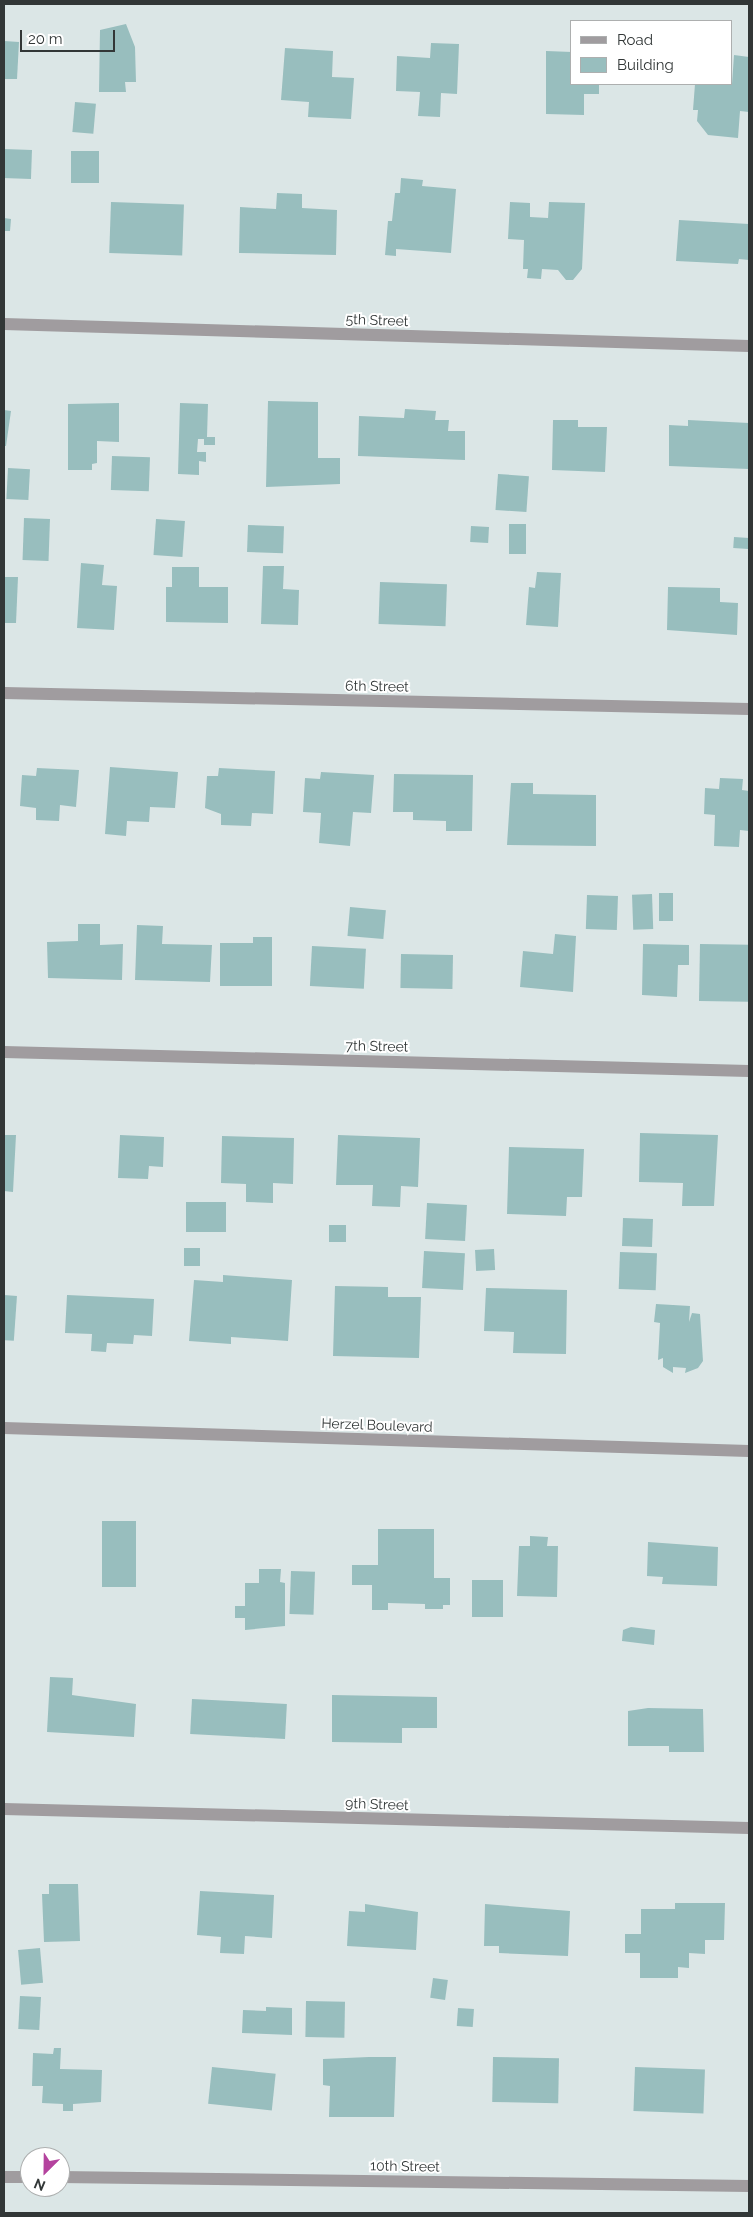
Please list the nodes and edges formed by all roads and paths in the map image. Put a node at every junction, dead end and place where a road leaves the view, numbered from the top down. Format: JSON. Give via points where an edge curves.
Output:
{"nodes":[{"id":1,"x":4,"y":324,"type":"edge"},
{"id":2,"x":749,"y":346,"type":"edge"},
{"id":3,"x":4,"y":693,"type":"edge"},
{"id":4,"x":749,"y":709,"type":"edge"},
{"id":5,"x":4,"y":1052,"type":"edge"},
{"id":6,"x":749,"y":1071,"type":"edge"},
{"id":7,"x":4,"y":1428,"type":"edge"},
{"id":8,"x":749,"y":1452,"type":"edge"},
{"id":9,"x":4,"y":1809,"type":"edge"},
{"id":10,"x":749,"y":1828,"type":"edge"},
{"id":11,"x":4,"y":2177,"type":"edge"},
{"id":12,"x":20,"y":2177,"type":"edge"},
{"id":13,"x":70,"y":2177,"type":"edge"},
{"id":14,"x":749,"y":2186,"type":"edge"}],
"edges":[{"from":1,"to":2,"type":"street","name":"5th Street"},
{"from":3,"to":4,"type":"street","name":"6th Street"},
{"from":5,"to":6,"type":"street","name":"7th Street"},
{"from":7,"to":8,"type":"street","name":"Herzel Boulevard"},
{"from":9,"to":10,"type":"street","name":"9th Street"},
{"from":11,"to":12,"type":"street"},
{"from":13,"to":14,"type":"street","name":"10th Street"}]}
